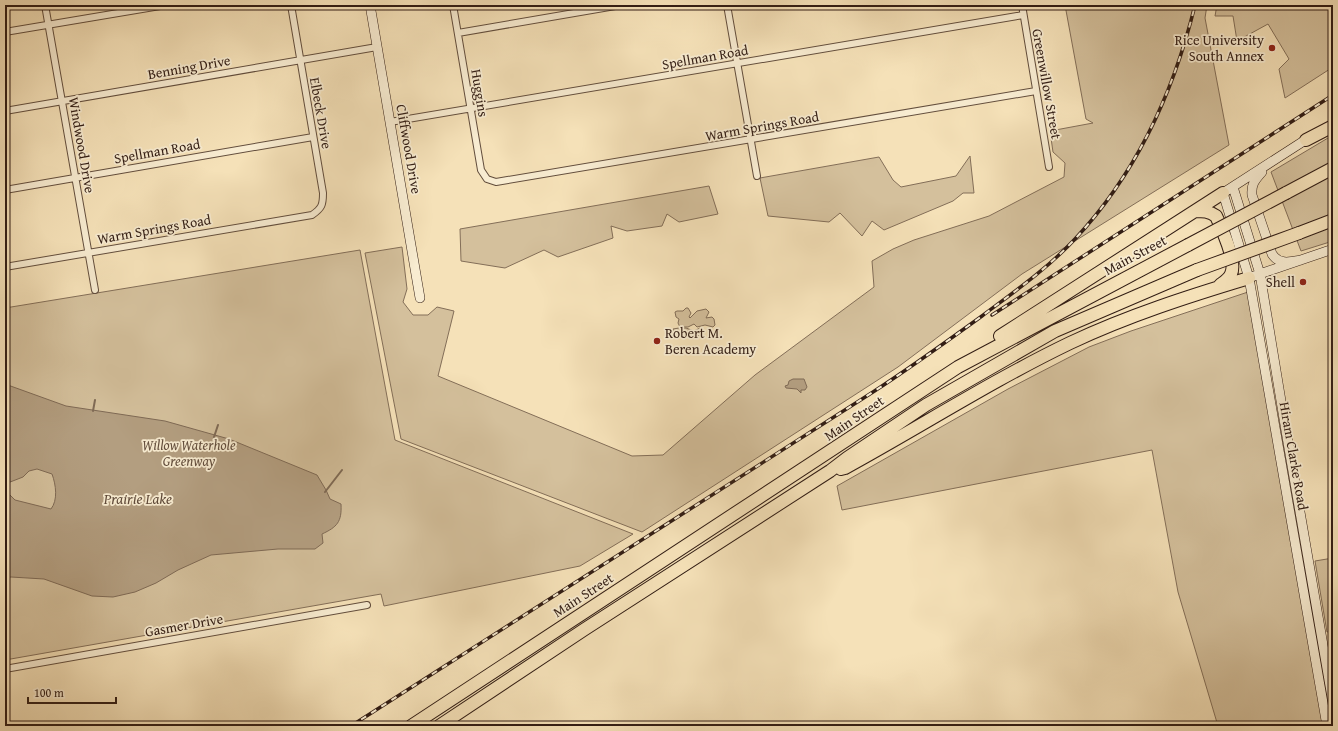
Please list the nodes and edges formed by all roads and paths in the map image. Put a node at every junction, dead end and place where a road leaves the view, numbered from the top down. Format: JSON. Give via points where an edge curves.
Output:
{"nodes":[{"id":1,"x":45,"y":5,"type":"edge"},
{"id":2,"x":166,"y":5,"type":"edge"},
{"id":3,"x":291,"y":5,"type":"edge"},
{"id":4,"x":370,"y":5,"type":"edge"},
{"id":5,"x":453,"y":5,"type":"edge"},
{"id":6,"x":621,"y":5,"type":"edge"},
{"id":7,"x":727,"y":5,"type":"edge"},
{"id":8,"x":1022,"y":5,"type":"edge"},
{"id":9,"x":1023,"y":14,"type":"junction"},
{"id":10,"x":49,"y":25,"type":"junction"},
{"id":11,"x":5,"y":32,"type":"edge"},
{"id":12,"x":458,"y":33,"type":"junction"},
{"id":13,"x":378,"y":47,"type":"junction"},
{"id":14,"x":300,"y":61,"type":"junction"},
{"id":15,"x":738,"y":63,"type":"junction"},
{"id":16,"x":1036,"y":91,"type":"junction"},
{"id":17,"x":62,"y":101,"type":"junction"},
{"id":18,"x":471,"y":109,"type":"junction"},
{"id":19,"x":5,"y":111,"type":"edge"},
{"id":20,"x":1333,"y":120,"type":"edge"},
{"id":21,"x":390,"y":122,"type":"junction"},
{"id":22,"x":1333,"y":126,"type":"edge"},
{"id":23,"x":313,"y":137,"type":"junction"},
{"id":24,"x":751,"y":140,"type":"junction"},
{"id":25,"x":1306,"y":140,"type":"junction"},
{"id":26,"x":1268,"y":165,"type":"junction"},
{"id":27,"x":1049,"y":167,"type":"dead end"},
{"id":28,"x":1333,"y":168,"type":"edge"},
{"id":29,"x":757,"y":176,"type":"dead end"},
{"id":30,"x":75,"y":178,"type":"junction"},
{"id":31,"x":492,"y":182,"type":"joint"},
{"id":32,"x":5,"y":190,"type":"edge"},
{"id":33,"x":1228,"y":190,"type":"junction"},
{"id":34,"x":1195,"y":211,"type":"junction"},
{"id":35,"x":307,"y":216,"type":"joint"},
{"id":36,"x":1333,"y":220,"type":"edge"},
{"id":37,"x":1333,"y":249,"type":"edge"},
{"id":38,"x":88,"y":253,"type":"junction"},
{"id":39,"x":1301,"y":260,"type":"junction"},
{"id":40,"x":5,"y":267,"type":"edge"},
{"id":41,"x":1255,"y":276,"type":"junction"},
{"id":42,"x":1217,"y":287,"type":"junction"},
{"id":43,"x":95,"y":290,"type":"dead end"},
{"id":44,"x":420,"y":298,"type":"dead end"},
{"id":45,"x":1277,"y":374,"type":"junction"},
{"id":46,"x":1266,"y":375,"type":"junction"},
{"id":47,"x":943,"y":376,"type":"junction"},
{"id":48,"x":1292,"y":467,"type":"junction"},
{"id":49,"x":1282,"y":469,"type":"junction"},
{"id":50,"x":830,"y":471,"type":"junction"},
{"id":51,"x":1308,"y":557,"type":"junction"},
{"id":52,"x":1298,"y":559,"type":"junction"},
{"id":53,"x":367,"y":605,"type":"dead end"},
{"id":54,"x":1322,"y":638,"type":"junction"},
{"id":55,"x":1312,"y":640,"type":"junction"},
{"id":56,"x":5,"y":669,"type":"edge"},
{"id":57,"x":1333,"y":703,"type":"edge"},
{"id":58,"x":1328,"y":721,"type":"edge"},
{"id":59,"x":413,"y":724,"type":"edge"},
{"id":60,"x":439,"y":726,"type":"edge"}],
"edges":[{"from":1,"to":10,"type":"street","name":"Windwood Drive"},
{"from":2,"to":10,"type":"street"},
{"from":3,"to":14,"type":"street","name":"Elbeck Drive"},
{"from":4,"to":13,"type":"main road","name":"Cliffwood Drive"},
{"from":5,"to":12,"type":"street","name":"Huggins"},
{"from":6,"to":12,"type":"street"},
{"from":7,"to":15,"type":"street"},
{"from":8,"to":9,"type":"street","name":"Greenwillow Street"},
{"from":9,"to":15,"type":"street","name":"Spellman Road"},
{"from":9,"to":16,"type":"street","name":"Greenwillow Street"},
{"from":10,"to":11,"type":"street"},
{"from":10,"to":17,"type":"street","name":"Windwood Drive"},
{"from":12,"to":18,"type":"street","name":"Huggins"},
{"from":13,"to":14,"type":"street","name":"Benning Drive"},
{"from":13,"to":21,"type":"main road","name":"Cliffwood Drive"},
{"from":14,"to":17,"type":"street","name":"Benning Drive"},
{"from":14,"to":23,"type":"street","name":"Elbeck Drive"},
{"from":15,"to":18,"type":"street","name":"Spellman Road"},
{"from":15,"to":24,"type":"street"},
{"from":16,"to":24,"type":"street","name":"Warm Springs Road"},
{"from":16,"to":27,"type":"street","name":"Greenwillow Street"},
{"from":17,"to":19,"type":"street","name":"Benning Drive"},
{"from":17,"to":30,"type":"street","name":"Windwood Drive"},
{"from":18,"to":21,"type":"street","name":"Spellman Road"},
{"from":18,"to":31,"type":"street","name":"Huggins","via":[[481,170]]},
{"from":20,"to":25,"type":"main road"},
{"from":21,"to":44,"type":"main road","name":"Cliffwood Drive"},
{"from":22,"to":25,"type":"highway"},
{"from":23,"to":30,"type":"street","name":"Spellman Road"},
{"from":23,"to":35,"type":"street","name":"Elbeck Drive","via":[[323,203],[319,210]]},
{"from":24,"to":29,"type":"street"},
{"from":24,"to":31,"type":"street","name":"Warm Springs Road"},
{"from":25,"to":26,"type":"main road"},
{"from":26,"to":33,"type":"main road"},
{"from":26,"to":39,"type":"main road","via":[[1254,182],[1252,190],[1272,254],[1287,263]]},
{"from":28,"to":47,"type":"highway","name":"Main Street","bridge":true},
{"from":30,"to":32,"type":"street","name":"Spellman Road"},
{"from":30,"to":38,"type":"street","name":"Windwood Drive"},
{"from":33,"to":34,"type":"highway"},
{"from":33,"to":41,"type":"main road","name":"Hiram Clarke Road"},
{"from":34,"to":42,"type":"highway","via":[[1212,212],[1216,216],[1231,256],[1231,274]]},
{"from":34,"to":47,"type":"highway","via":[[981,348]]},
{"from":35,"to":38,"type":"street","name":"Warm Springs Road"},
{"from":36,"to":50,"type":"highway","name":"Main Street","bridge":true,"via":[[1197,270],[1055,331],[926,405]]},
{"from":37,"to":39,"type":"main road"},
{"from":38,"to":40,"type":"street","name":"Warm Springs Road"},
{"from":38,"to":43,"type":"street","name":"Windwood Drive"},
{"from":39,"to":41,"type":"main road"},
{"from":41,"to":42,"type":"highway"},
{"from":41,"to":45,"type":"main road","name":"Hiram Clarke Road"},
{"from":41,"to":46,"type":"main road","name":"Hiram Clarke Road"},
{"from":42,"to":50,"type":"highway","via":[[1108,326],[1071,343],[1021,368],[845,468]]},
{"from":45,"to":46,"type":"main road"},
{"from":45,"to":48,"type":"main road","name":"Hiram Clarke Road"},
{"from":46,"to":49,"type":"main road","name":"Hiram Clarke Road"},
{"from":47,"to":59,"type":"highway","name":"Main Street"},
{"from":48,"to":49,"type":"main road"},
{"from":48,"to":51,"type":"main road","name":"Hiram Clarke Road"},
{"from":49,"to":52,"type":"main road","name":"Hiram Clarke Road"},
{"from":50,"to":60,"type":"highway","name":"Main Street"},
{"from":51,"to":52,"type":"main road"},
{"from":51,"to":54,"type":"main road","name":"Hiram Clarke Road"},
{"from":52,"to":55,"type":"main road","name":"Hiram Clarke Road"},
{"from":53,"to":56,"type":"street","name":"Gasmer Drive"},
{"from":54,"to":55,"type":"main road"},
{"from":54,"to":57,"type":"main road","name":"Hiram Clarke Road"},
{"from":55,"to":58,"type":"main road","name":"Hiram Clarke Road"}]}
